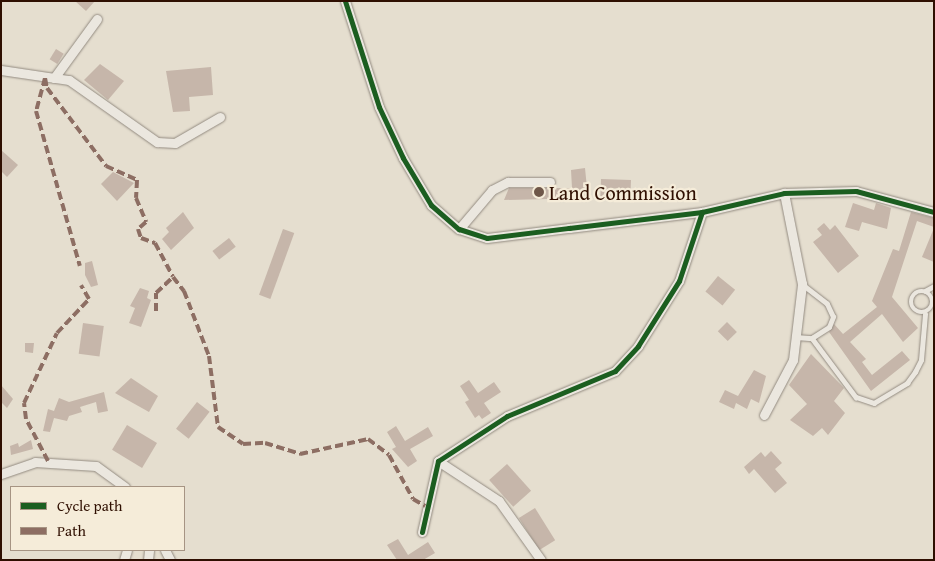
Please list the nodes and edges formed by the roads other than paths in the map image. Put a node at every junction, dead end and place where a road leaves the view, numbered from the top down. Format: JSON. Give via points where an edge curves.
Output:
{"nodes":[{"id":1,"x":345,"y":1,"type":"edge"},
{"id":2,"x":97,"y":19,"type":"dead end"},
{"id":3,"x":1,"y":70,"type":"edge"},
{"id":4,"x":54,"y":78,"type":"junction"},
{"id":5,"x":220,"y":117,"type":"dead end"},
{"id":6,"x":550,"y":182,"type":"dead end"},
{"id":7,"x":784,"y":193,"type":"junction"},
{"id":8,"x":702,"y":212,"type":"junction"},
{"id":9,"x":934,"y":212,"type":"edge"},
{"id":10,"x":459,"y":230,"type":"junction"},
{"id":11,"x":802,"y":284,"type":"junction"},
{"id":12,"x":934,"y":286,"type":"edge"},
{"id":13,"x":926,"y":291,"type":"junction"},
{"id":14,"x":925,"y":314,"type":"junction"},
{"id":15,"x":796,"y":337,"type":"junction"},
{"id":16,"x":812,"y":338,"type":"junction"},
{"id":17,"x":764,"y":415,"type":"dead end"},
{"id":18,"x":438,"y":462,"type":"junction"},
{"id":19,"x":1,"y":474,"type":"edge"},
{"id":20,"x":124,"y":486,"type":"edge"},
{"id":21,"x":422,"y":532,"type":"dead end"},
{"id":22,"x":541,"y":560,"type":"edge"}],
"edges":[{"from":1,"to":10,"type":"street","via":[[379,107],[403,158],[431,204]]},
{"from":2,"to":4,"type":"street"},
{"from":3,"to":4,"type":"street"},
{"from":4,"to":5,"type":"street","via":[[83,89],[156,142],[175,143]]},
{"from":6,"to":10,"type":"street","via":[[508,182],[492,190]]},
{"from":7,"to":8,"type":"street"},
{"from":7,"to":9,"type":"street","via":[[856,191]]},
{"from":7,"to":11,"type":"street"},
{"from":8,"to":10,"type":"street","via":[[487,238]]},
{"from":8,"to":18,"type":"street","via":[[663,312],[615,371],[507,416]]},
{"from":11,"to":15,"type":"street"},
{"from":11,"to":16,"type":"lane","via":[[827,304],[833,317],[829,327]]},
{"from":12,"to":13,"type":"lane"},
{"from":13,"to":14,"type":"lane","via":[[934,300]]},
{"from":13,"to":14,"type":"lane","via":[[914,294],[911,305]]},
{"from":14,"to":16,"type":"lane","via":[[921,360],[915,372],[907,383],[874,403],[856,397]]},
{"from":15,"to":16,"type":"lane"},
{"from":15,"to":17,"type":"street","via":[[793,360]]},
{"from":18,"to":21,"type":"street"},
{"from":18,"to":22,"type":"street","via":[[500,501]]},
{"from":19,"to":20,"type":"street","via":[[35,462],[86,465],[106,470]]}]}
